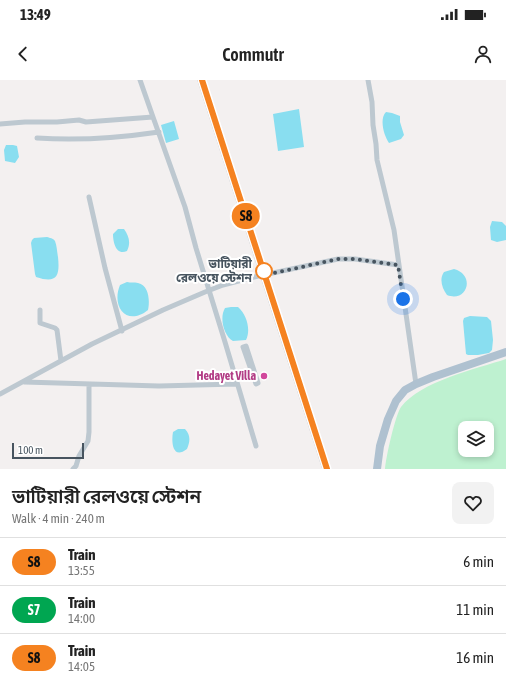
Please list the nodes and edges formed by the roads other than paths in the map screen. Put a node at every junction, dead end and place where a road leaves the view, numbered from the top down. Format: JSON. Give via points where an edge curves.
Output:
{"nodes":[{"id":1,"x":140,"y":80,"type":"edge"},
{"id":2,"x":368,"y":80,"type":"edge"},
{"id":3,"x":153,"y":117,"type":"junction"},
{"id":4,"x":0,"y":124,"type":"edge"},
{"id":5,"x":159,"y":132,"type":"junction"},
{"id":6,"x":37,"y":138,"type":"dead end"},
{"id":7,"x":89,"y":197,"type":"dead end"},
{"id":8,"x":398,"y":265,"type":"junction"},
{"id":9,"x":209,"y":290,"type":"junction"},
{"id":10,"x":40,"y":310,"type":"dead end"},
{"id":11,"x":122,"y":331,"type":"junction"},
{"id":12,"x":246,"y":346,"type":"joint"},
{"id":13,"x":506,"y":352,"type":"edge"},
{"id":14,"x":61,"y":361,"type":"junction"},
{"id":15,"x":21,"y":382,"type":"junction"},
{"id":16,"x":237,"y":384,"type":"junction"},
{"id":17,"x":416,"y":384,"type":"junction"},
{"id":18,"x":89,"y":385,"type":"junction"},
{"id":19,"x":0,"y":394,"type":"edge"},
{"id":20,"x":256,"y":446,"type":"dead end"},
{"id":21,"x":73,"y":469,"type":"edge"},
{"id":22,"x":377,"y":469,"type":"edge"}],
"edges":[{"from":1,"to":3,"type":"street"},
{"from":2,"to":8,"type":"street","via":[[377,160],[391,218]]},
{"from":3,"to":4,"type":"street"},
{"from":3,"to":5,"type":"street"},
{"from":5,"to":6,"type":"street","via":[[100,139]]},
{"from":5,"to":9,"type":"street","via":[[185,207]]},
{"from":7,"to":11,"type":"street"},
{"from":8,"to":9,"type":"street","via":[[338,259],[254,277]]},
{"from":8,"to":17,"type":"street"},
{"from":9,"to":11,"type":"street"},
{"from":9,"to":16,"type":"street"},
{"from":10,"to":14,"type":"street","via":[[40,324],[57,330]]},
{"from":11,"to":14,"type":"street"},
{"from":12,"to":12,"type":"street","via":[[258,383],[256,384],[244,347]]},
{"from":13,"to":17,"type":"main road"},
{"from":14,"to":15,"type":"street"},
{"from":15,"to":18,"type":"street"},
{"from":15,"to":19,"type":"street"},
{"from":16,"to":18,"type":"street"},
{"from":16,"to":20,"type":"street"},
{"from":17,"to":22,"type":"main road","via":[[405,390],[396,400],[380,446]]},
{"from":18,"to":21,"type":"street","via":[[88,441]]}]}
